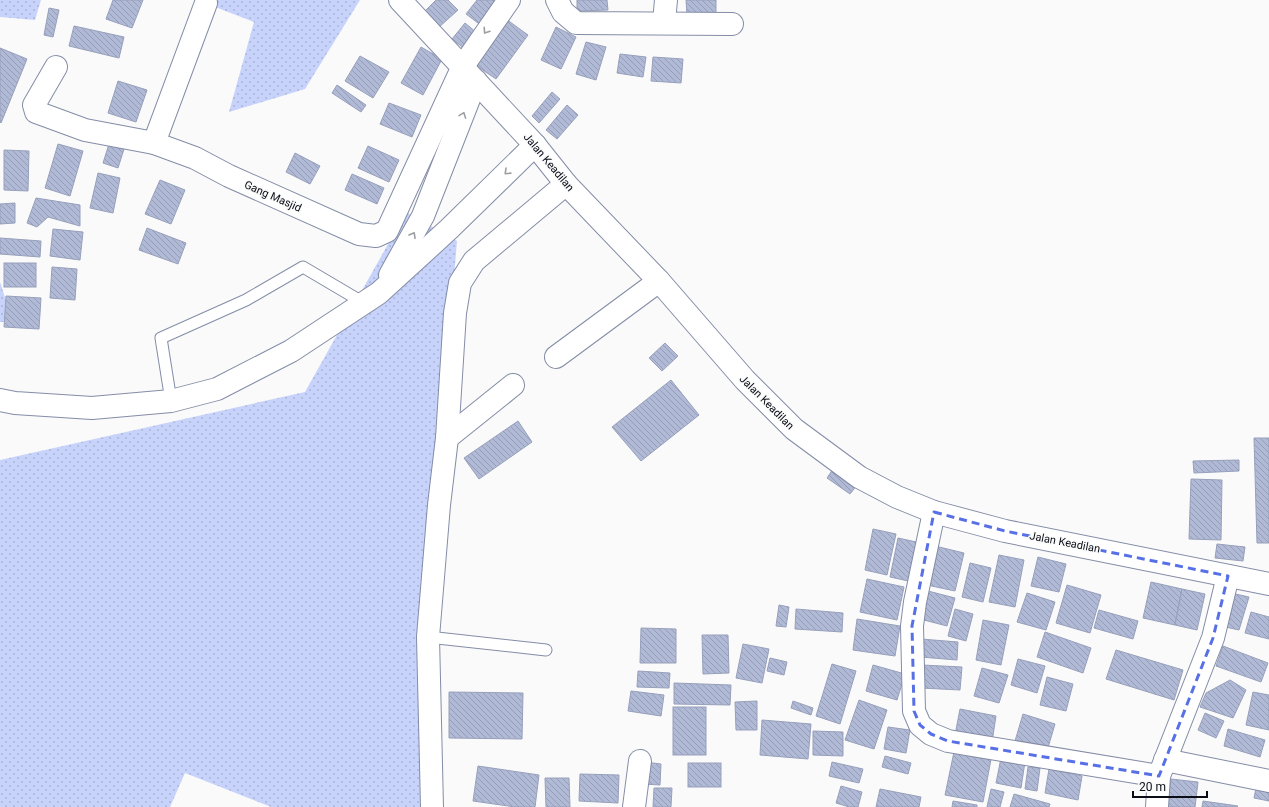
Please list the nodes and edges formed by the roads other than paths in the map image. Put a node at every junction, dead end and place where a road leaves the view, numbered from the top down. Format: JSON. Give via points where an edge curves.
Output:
{"nodes":[{"id":1,"x":400,"y":0,"type":"edge"},
{"id":2,"x":509,"y":0,"type":"edge"},
{"id":3,"x":557,"y":0,"type":"edge"},
{"id":4,"x":666,"y":0,"type":"edge"},
{"id":5,"x":206,"y":3,"type":"dead end"},
{"id":6,"x":664,"y":22,"type":"junction"},
{"id":7,"x":732,"y":24,"type":"dead end"},
{"id":8,"x":56,"y":67,"type":"dead end"},
{"id":9,"x":470,"y":74,"type":"junction"},
{"id":10,"x":154,"y":143,"type":"junction"},
{"id":11,"x":535,"y":145,"type":"junction"},
{"id":12,"x":566,"y":184,"type":"junction"},
{"id":13,"x":659,"y":281,"type":"junction"},
{"id":14,"x":371,"y":298,"type":"junction"},
{"id":15,"x":556,"y":357,"type":"dead end"},
{"id":16,"x":513,"y":385,"type":"dead end"},
{"id":17,"x":0,"y":400,"type":"edge"},
{"id":18,"x":170,"y":401,"type":"junction"},
{"id":19,"x":447,"y":438,"type":"junction"},
{"id":20,"x":934,"y":512,"type":"junction"},
{"id":21,"x":1228,"y":576,"type":"junction"},
{"id":22,"x":1269,"y":584,"type":"edge"},
{"id":23,"x":428,"y":637,"type":"junction"},
{"id":24,"x":546,"y":650,"type":"dead end"},
{"id":25,"x":640,"y":761,"type":"dead end"},
{"id":26,"x":1162,"y":768,"type":"junction"},
{"id":27,"x":1269,"y":781,"type":"edge"},
{"id":28,"x":432,"y":807,"type":"edge"},
{"id":29,"x":634,"y":807,"type":"edge"},
{"id":30,"x":1157,"y":807,"type":"edge"}],
"edges":[{"from":1,"to":9,"type":"street","name":"Jalan Keadilan"},
{"from":2,"to":9,"type":"street","one_way":true,"via":[[505,3]]},
{"from":3,"to":6,"type":"street","via":[[563,12],[576,23]]},
{"from":4,"to":6,"type":"street"},
{"from":5,"to":10,"type":"street"},
{"from":6,"to":7,"type":"street"},
{"from":8,"to":10,"type":"street","name":"Gang Masjid","via":[[34,105],[36,112],[85,130]]},
{"from":9,"to":10,"type":"street","name":"Gang Masjid","via":[[387,231],[376,236],[359,234],[228,176],[195,158]]},
{"from":9,"to":11,"type":"street","name":"Jalan Keadilan"},
{"from":14,"to":9,"type":"street","one_way":true,"via":[[424,216]]},
{"from":11,"to":12,"type":"street","name":"Jalan Keadilan"},
{"from":11,"to":14,"type":"street","one_way":true,"via":[[449,229]]},
{"from":12,"to":13,"type":"street","name":"Jalan Keadilan"},
{"from":12,"to":19,"type":"street","via":[[474,261],[460,283],[455,313]]},
{"from":13,"to":15,"type":"street"},
{"from":13,"to":20,"type":"street","name":"Jalan Keadilan","via":[[745,380],[794,429],[859,477],[896,497]]},
{"from":14,"to":18,"type":"street","via":[[291,351],[217,389]]},
{"from":14,"to":18,"type":"lane","via":[[303,267],[246,300],[161,338]]},
{"from":16,"to":19,"type":"street"},
{"from":17,"to":18,"type":"street","via":[[15,404],[92,408]]},
{"from":19,"to":23,"type":"street"},
{"from":20,"to":21,"type":"street","name":"Jalan Keadilan","via":[[1005,530]]},
{"from":20,"to":26,"type":"street","via":[[912,626],[914,712],[920,725],[931,734],[948,741]]},
{"from":21,"to":22,"type":"street","name":"Jalan Keadilan"},
{"from":21,"to":26,"type":"street","via":[[1213,638]]},
{"from":23,"to":24,"type":"lane"},
{"from":23,"to":28,"type":"street"},
{"from":25,"to":29,"type":"street"},
{"from":26,"to":27,"type":"street"},
{"from":26,"to":30,"type":"street"}]}
